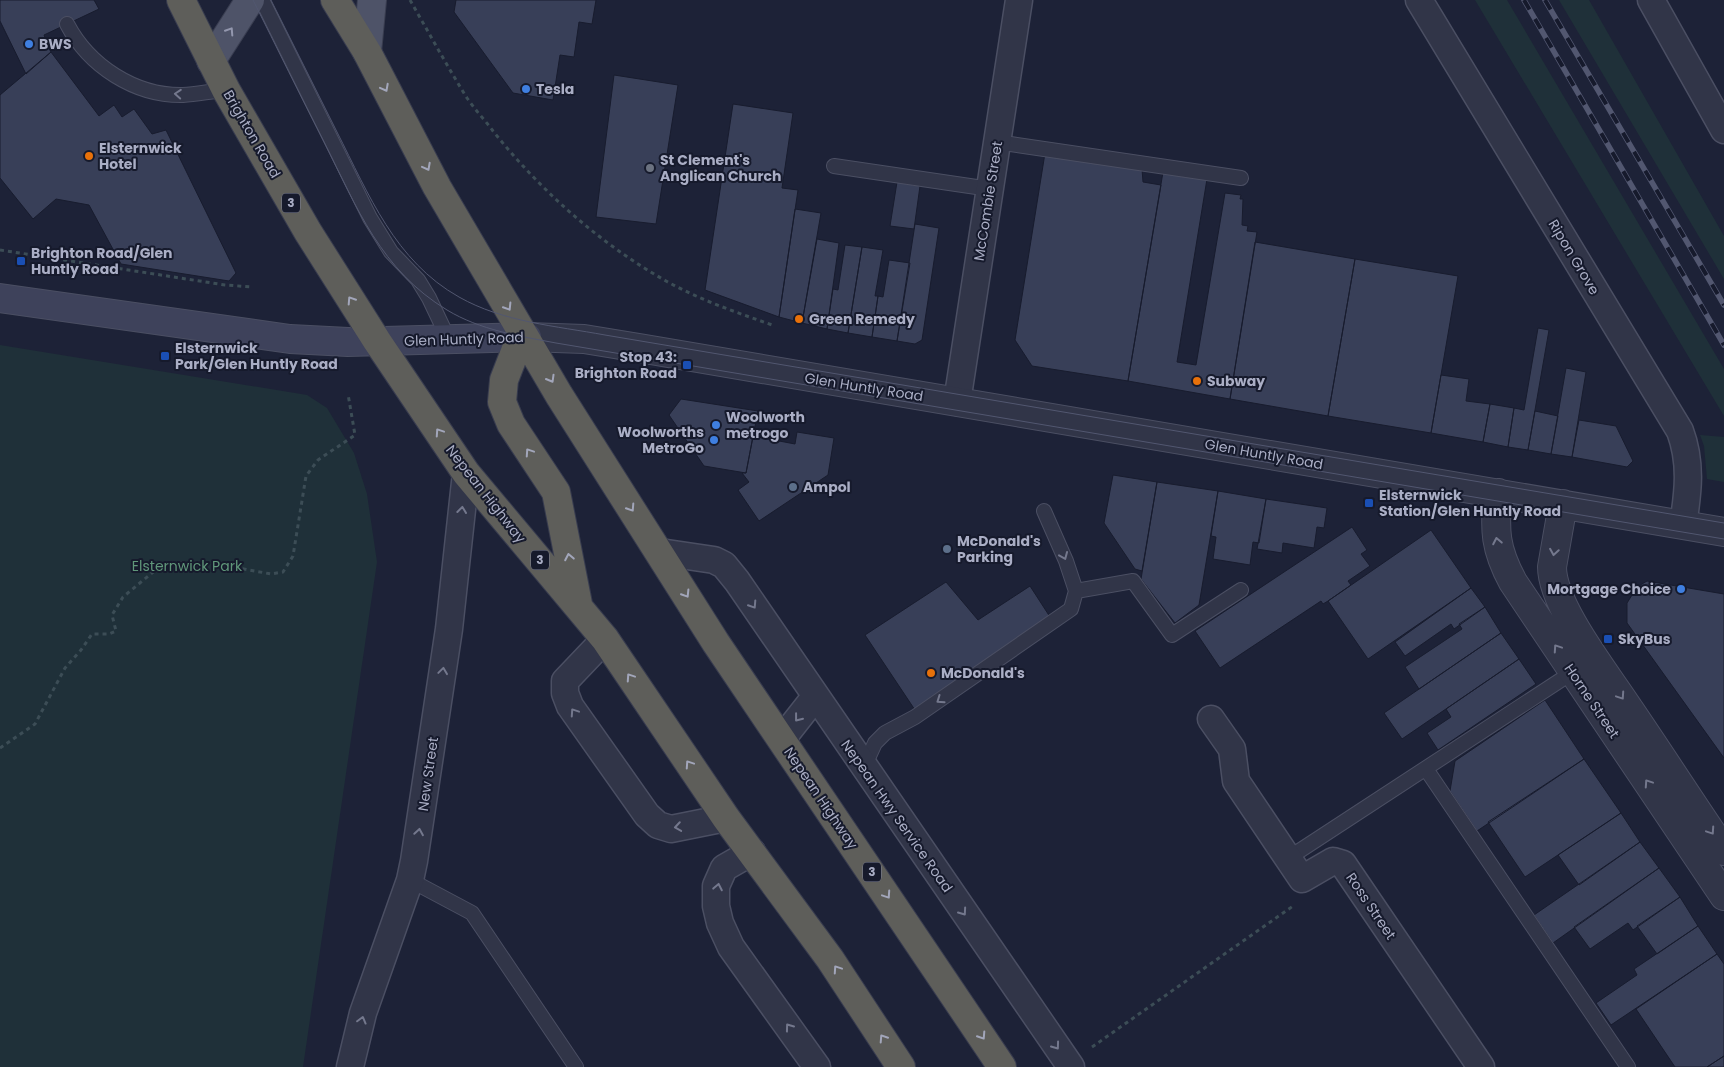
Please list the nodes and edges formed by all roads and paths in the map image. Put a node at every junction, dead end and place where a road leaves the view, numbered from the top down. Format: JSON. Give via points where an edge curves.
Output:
{"nodes":[{"id":1,"x":181,"y":0,"type":"edge"},
{"id":2,"x":250,"y":0,"type":"edge"},
{"id":3,"x":262,"y":0,"type":"edge"},
{"id":4,"x":372,"y":0,"type":"edge"},
{"id":5,"x":410,"y":0,"type":"edge"},
{"id":6,"x":1019,"y":0,"type":"edge"},
{"id":7,"x":1419,"y":0,"type":"edge"},
{"id":8,"x":1651,"y":0,"type":"edge"},
{"id":9,"x":339,"y":3,"type":"edge"},
{"id":10,"x":67,"y":24,"type":"dead end"},
{"id":11,"x":367,"y":52,"type":"junction"},
{"id":12,"x":211,"y":61,"type":"junction"},
{"id":13,"x":226,"y":90,"type":"junction"},
{"id":14,"x":1724,"y":130,"type":"edge"},
{"id":15,"x":997,"y":142,"type":"junction"},
{"id":16,"x":834,"y":166,"type":"dead end"},
{"id":17,"x":1241,"y":178,"type":"dead end"},
{"id":18,"x":990,"y":189,"type":"junction"},
{"id":19,"x":0,"y":250,"type":"edge"},
{"id":20,"x":253,"y":287,"type":"dead end"},
{"id":21,"x":0,"y":298,"type":"edge"},
{"id":22,"x":774,"y":326,"type":"dead end"},
{"id":23,"x":524,"y":336,"type":"junction"},
{"id":24,"x":448,"y":338,"type":"junction"},
{"id":25,"x":378,"y":341,"type":"junction"},
{"id":26,"x":348,"y":394,"type":"dead end"},
{"id":27,"x":957,"y":402,"type":"junction"},
{"id":28,"x":466,"y":473,"type":"junction"},
{"id":29,"x":1498,"y":493,"type":"junction"},
{"id":30,"x":1562,"y":504,"type":"junction"},
{"id":31,"x":1044,"y":512,"type":"dead end"},
{"id":32,"x":1683,"y":526,"type":"junction"},
{"id":33,"x":1724,"y":532,"type":"edge"},
{"id":34,"x":660,"y":552,"type":"junction"},
{"id":35,"x":1241,"y":590,"type":"dead end"},
{"id":36,"x":1076,"y":591,"type":"junction"},
{"id":37,"x":578,"y":605,"type":"junction"},
{"id":38,"x":604,"y":639,"type":"junction"},
{"id":39,"x":1584,"y":664,"type":"junction"},
{"id":40,"x":815,"y":697,"type":"junction"},
{"id":41,"x":1211,"y":719,"type":"dead end"},
{"id":42,"x":782,"y":739,"type":"junction"},
{"id":43,"x":0,"y":748,"type":"edge"},
{"id":44,"x":864,"y":767,"type":"junction"},
{"id":45,"x":1426,"y":769,"type":"junction"},
{"id":46,"x":1679,"y":806,"type":"junction"},
{"id":47,"x":726,"y":818,"type":"junction"},
{"id":48,"x":1724,"y":851,"type":"edge"},
{"id":49,"x":752,"y":852,"type":"junction"},
{"id":50,"x":1295,"y":869,"type":"junction"},
{"id":51,"x":410,"y":880,"type":"junction"},
{"id":52,"x":1724,"y":896,"type":"edge"},
{"id":53,"x":1070,"y":1065,"type":"edge"},
{"id":54,"x":350,"y":1067,"type":"edge"},
{"id":55,"x":576,"y":1067,"type":"edge"},
{"id":56,"x":817,"y":1067,"type":"edge"},
{"id":57,"x":901,"y":1067,"type":"edge"},
{"id":58,"x":1002,"y":1067,"type":"edge"},
{"id":59,"x":1481,"y":1067,"type":"edge"},
{"id":60,"x":1628,"y":1067,"type":"edge"}],
"edges":[{"from":1,"to":12,"type":"highway","name":"Brighton Road","number":"3"},
{"from":12,"to":2,"type":"main road","one_way":true},
{"from":3,"to":24,"type":"lane","via":[[370,218],[391,252],[418,280]]},
{"from":4,"to":11,"type":"main road"},
{"from":5,"to":22,"type":"path","via":[[468,100],[545,191],[594,232],[668,282]]},
{"from":6,"to":15,"type":"street","name":"McCombie Street"},
{"from":7,"to":32,"type":"street","name":"Ripon Grove","via":[[1680,431],[1689,466]]},
{"from":8,"to":14,"type":"street"},
{"from":9,"to":11,"type":"highway","number":"3"},
{"from":13,"to":10,"type":"lane","one_way":true,"via":[[182,95],[152,91],[122,80],[87,54]]},
{"from":11,"to":23,"type":"highway","number":"3","one_way":true,"via":[[437,187]]},
{"from":12,"to":13,"type":"highway","name":"Brighton Road","number":"3"},
{"from":25,"to":13,"type":"highway","name":"Brighton Road","number":"3","one_way":true,"via":[[308,232]]},
{"from":15,"to":17,"type":"lane"},
{"from":15,"to":18,"type":"street","name":"McCombie Street"},
{"from":16,"to":18,"type":"lane"},
{"from":18,"to":27,"type":"street","name":"McCombie Street"},
{"from":19,"to":20,"type":"path"},
{"from":21,"to":25,"type":"main road","name":"Glen Huntly Road","via":[[274,338]]},
{"from":23,"to":24,"type":"main road","name":"Glen Huntly Road"},
{"from":23,"to":27,"type":"street","name":"Glen Huntly Road","via":[[584,340]]},
{"from":23,"to":34,"type":"highway","name":"Nepean Highway","number":"3","one_way":true},
{"from":37,"to":23,"type":"highway","one_way":true,"via":[[556,492],[510,424],[502,402],[504,380]]},
{"from":24,"to":25,"type":"main road","name":"Glen Huntly Road"},
{"from":28,"to":25,"type":"highway","name":"Nepean Highway","number":"3","one_way":true},
{"from":26,"to":43,"type":"path","via":[[355,435],[318,460],[306,476],[293,556],[283,572],[271,574],[211,563],[164,563],[123,598],[112,615],[116,631],[92,634],[64,668],[35,724]]},
{"from":27,"to":29,"type":"street","name":"Glen Huntly Road"},
{"from":28,"to":37,"type":"highway","name":"Nepean Highway","number":"3"},
{"from":51,"to":28,"type":"street","name":"New Street","one_way":true,"via":[[449,629]]},
{"from":29,"to":30,"type":"street","name":"Glen Huntly Road"},
{"from":39,"to":29,"type":"street","name":"Horne Street","one_way":true,"via":[[1513,582],[1502,560],[1494,520]]},
{"from":30,"to":32,"type":"street","name":"Glen Huntly Road"},
{"from":30,"to":39,"type":"street","name":"Horne Street","one_way":true,"via":[[1553,577]]},
{"from":31,"to":36,"type":"lane","one_way":true},
{"from":32,"to":33,"type":"street","name":"Glen Huntly Road"},
{"from":34,"to":40,"type":"street","name":"Nepean Hwy Service Road","one_way":true,"via":[[703,557],[724,565]]},
{"from":34,"to":42,"type":"highway","name":"Nepean Highway","number":"3","one_way":true,"via":[[716,643]]},
{"from":35,"to":36,"type":"lane","via":[[1172,635],[1133,581]]},
{"from":36,"to":44,"type":"lane","one_way":true,"via":[[1071,609],[915,717],[885,733],[875,743]]},
{"from":37,"to":38,"type":"highway","name":"Nepean Highway","number":"3"},
{"from":47,"to":38,"type":"highway","name":"Nepean Highway","number":"3","one_way":true},
{"from":47,"to":38,"type":"street","one_way":true,"via":[[672,829],[658,826],[570,706],[565,681]]},
{"from":39,"to":45,"type":"lane"},
{"from":39,"to":46,"type":"street","name":"Horne Street"},
{"from":40,"to":42,"type":"street","one_way":true},
{"from":40,"to":44,"type":"street","name":"Nepean Hwy Service Road"},
{"from":41,"to":50,"type":"street","via":[[1232,749],[1236,781]]},
{"from":42,"to":58,"type":"highway","name":"Nepean Highway","number":"3","one_way":true},
{"from":44,"to":53,"type":"street","name":"Nepean Hwy Service Road","one_way":true},
{"from":45,"to":50,"type":"lane"},
{"from":45,"to":60,"type":"lane"},
{"from":46,"to":48,"type":"street","name":"Horne Street","one_way":true},
{"from":46,"to":52,"type":"street","name":"Horne Street"},
{"from":47,"to":49,"type":"highway","name":"Nepean Highway","number":"3"},
{"from":56,"to":49,"type":"street","one_way":true,"via":[[731,947],[720,923],[716,886],[724,868]]},
{"from":57,"to":49,"type":"highway","name":"Nepean Highway","number":"3","one_way":true,"via":[[830,959]]},
{"from":50,"to":53,"type":"path","via":[[1297,903]]},
{"from":50,"to":59,"type":"street","name":"Ross Street","via":[[1333,861],[1343,864]]},
{"from":54,"to":51,"type":"street","name":"New Street","one_way":true,"via":[[364,1013]]},
{"from":51,"to":55,"type":"lane","via":[[472,913]]}]}
